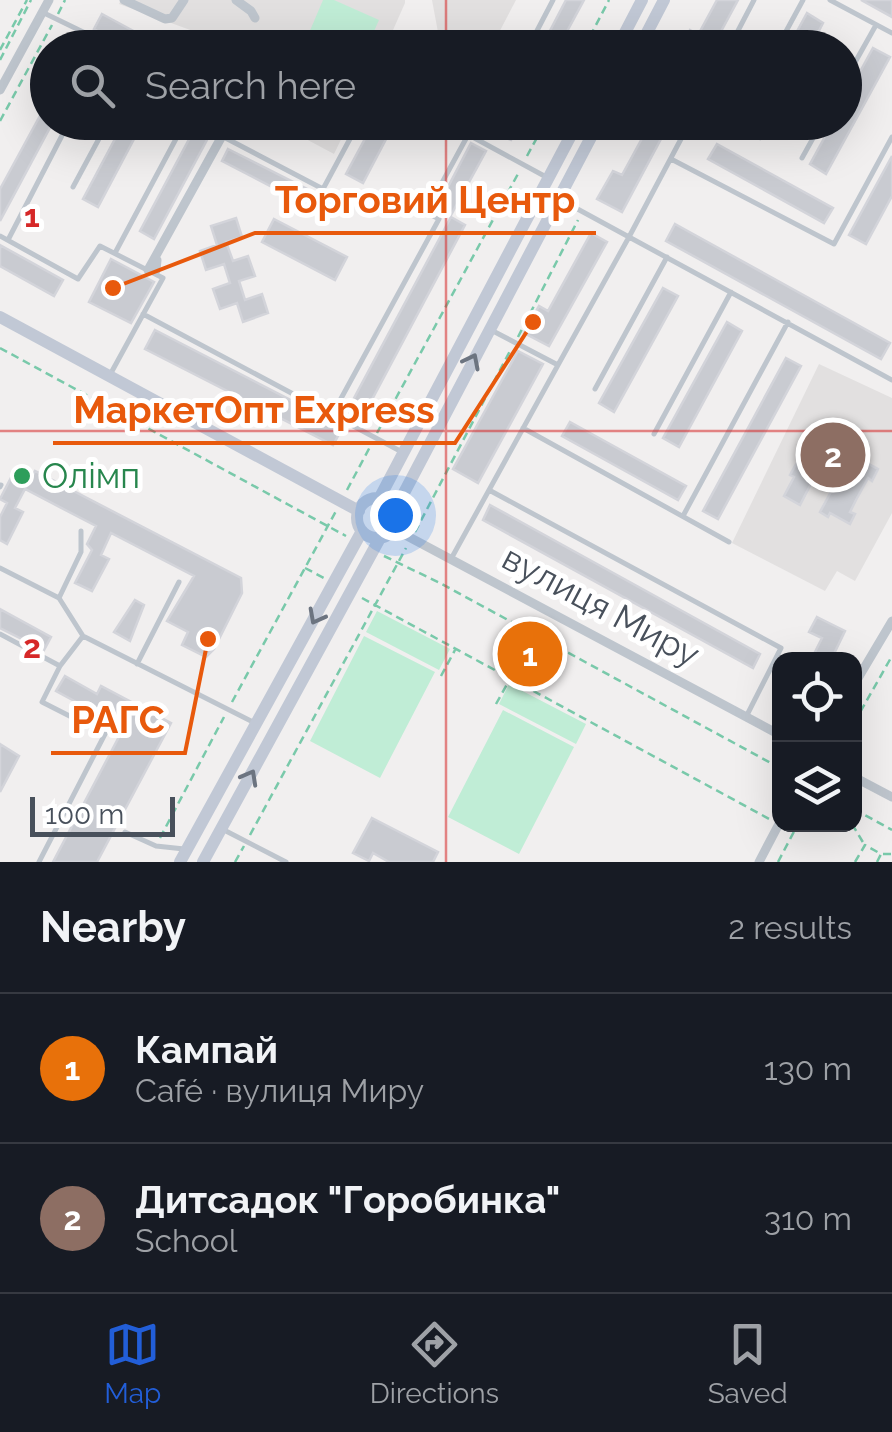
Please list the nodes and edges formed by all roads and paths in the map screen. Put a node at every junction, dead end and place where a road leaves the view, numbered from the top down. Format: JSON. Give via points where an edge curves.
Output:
{"nodes":[{"id":1,"x":29,"y":0,"type":"edge"},
{"id":2,"x":48,"y":0,"type":"edge"},
{"id":3,"x":66,"y":0,"type":"edge"},
{"id":4,"x":124,"y":0,"type":"edge"},
{"id":5,"x":184,"y":0,"type":"edge"},
{"id":6,"x":236,"y":0,"type":"edge"},
{"id":7,"x":553,"y":0,"type":"edge"},
{"id":8,"x":609,"y":0,"type":"edge"},
{"id":9,"x":642,"y":0,"type":"edge"},
{"id":10,"x":664,"y":0,"type":"edge"},
{"id":11,"x":754,"y":0,"type":"edge"},
{"id":12,"x":803,"y":0,"type":"edge"},
{"id":13,"x":830,"y":0,"type":"edge"},
{"id":14,"x":42,"y":12,"type":"junction"},
{"id":15,"x":254,"y":18,"type":"dead end"},
{"id":16,"x":55,"y":19,"type":"junction"},
{"id":17,"x":876,"y":25,"type":"junction"},
{"id":18,"x":32,"y":30,"type":"edge"},
{"id":19,"x":49,"y":30,"type":"edge"},
{"id":20,"x":78,"y":30,"type":"edge"},
{"id":21,"x":537,"y":30,"type":"edge"},
{"id":22,"x":593,"y":30,"type":"edge"},
{"id":23,"x":626,"y":30,"type":"edge"},
{"id":24,"x":648,"y":30,"type":"edge"},
{"id":25,"x":738,"y":30,"type":"edge"},
{"id":26,"x":786,"y":30,"type":"edge"},
{"id":27,"x":30,"y":34,"type":"edge"},
{"id":28,"x":892,"y":34,"type":"edge"},
{"id":29,"x":0,"y":50,"type":"edge"},
{"id":30,"x":862,"y":50,"type":"edge"},
{"id":31,"x":0,"y":60,"type":"edge"},
{"id":32,"x":30,"y":65,"type":"edge"},
{"id":33,"x":0,"y":90,"type":"edge"},
{"id":34,"x":0,"y":121,"type":"edge"},
{"id":35,"x":892,"y":137,"type":"edge"},
{"id":36,"x":60,"y":140,"type":"edge"},
{"id":37,"x":98,"y":140,"type":"edge"},
{"id":38,"x":175,"y":140,"type":"edge"},
{"id":39,"x":220,"y":140,"type":"edge"},
{"id":40,"x":230,"y":140,"type":"edge"},
{"id":41,"x":350,"y":140,"type":"edge"},
{"id":42,"x":465,"y":140,"type":"edge"},
{"id":43,"x":477,"y":140,"type":"edge"},
{"id":44,"x":589,"y":140,"type":"edge"},
{"id":45,"x":681,"y":140,"type":"edge"},
{"id":46,"x":812,"y":140,"type":"edge"},
{"id":47,"x":568,"y":141,"type":"edge"},
{"id":48,"x":802,"y":158,"type":"dead end"},
{"id":49,"x":671,"y":159,"type":"junction"},
{"id":50,"x":548,"y":178,"type":"junction"},
{"id":51,"x":73,"y":187,"type":"dead end"},
{"id":52,"x":558,"y":199,"type":"junction"},
{"id":53,"x":524,"y":225,"type":"junction"},
{"id":54,"x":539,"y":234,"type":"junction"},
{"id":55,"x":0,"y":236,"type":"edge"},
{"id":56,"x":630,"y":237,"type":"junction"},
{"id":57,"x":7,"y":240,"type":"junction"},
{"id":58,"x":115,"y":253,"type":"junction"},
{"id":59,"x":666,"y":257,"type":"junction"},
{"id":60,"x":148,"y":270,"type":"junction"},
{"id":61,"x":731,"y":292,"type":"junction"},
{"id":62,"x":143,"y":314,"type":"junction"},
{"id":63,"x":0,"y":317,"type":"edge"},
{"id":64,"x":788,"y":322,"type":"junction"},
{"id":65,"x":488,"y":329,"type":"junction"},
{"id":66,"x":0,"y":348,"type":"edge"},
{"id":67,"x":558,"y":365,"type":"junction"},
{"id":68,"x":109,"y":376,"type":"junction"},
{"id":69,"x":892,"y":380,"type":"edge"},
{"id":70,"x":594,"y":389,"type":"dead end"},
{"id":71,"x":332,"y":415,"type":"junction"},
{"id":72,"x":523,"y":428,"type":"junction"},
{"id":73,"x":654,"y":434,"type":"dead end"},
{"id":74,"x":404,"y":453,"type":"junction"},
{"id":75,"x":489,"y":490,"type":"junction"},
{"id":76,"x":379,"y":498,"type":"junction"},
{"id":77,"x":359,"y":510,"type":"junction"},
{"id":78,"x":395,"y":510,"type":"junction"},
{"id":79,"x":683,"y":516,"type":"junction"},
{"id":80,"x":394,"y":529,"type":"junction"},
{"id":81,"x":80,"y":531,"type":"dead end"},
{"id":82,"x":360,"y":536,"type":"junction"},
{"id":83,"x":729,"y":542,"type":"dead end"},
{"id":84,"x":376,"y":544,"type":"junction"},
{"id":85,"x":451,"y":559,"type":"junction"},
{"id":86,"x":0,"y":568,"type":"edge"},
{"id":87,"x":306,"y":568,"type":"dead end"},
{"id":88,"x":179,"y":582,"type":"dead end"},
{"id":89,"x":334,"y":583,"type":"junction"},
{"id":90,"x":350,"y":592,"type":"junction"},
{"id":91,"x":58,"y":598,"type":"junction"},
{"id":92,"x":892,"y":621,"type":"edge"},
{"id":93,"x":0,"y":634,"type":"edge"},
{"id":94,"x":83,"y":636,"type":"junction"},
{"id":95,"x":456,"y":648,"type":"junction"},
{"id":96,"x":892,"y":656,"type":"edge"},
{"id":97,"x":138,"y":664,"type":"junction"},
{"id":98,"x":60,"y":666,"type":"junction"},
{"id":99,"x":862,"y":672,"type":"edge"},
{"id":100,"x":441,"y":676,"type":"dead end"},
{"id":101,"x":510,"y":678,"type":"junction"},
{"id":102,"x":496,"y":704,"type":"dead end"},
{"id":103,"x":862,"y":709,"type":"edge"},
{"id":104,"x":746,"y":718,"type":"junction"},
{"id":105,"x":258,"y":724,"type":"junction"},
{"id":106,"x":772,"y":731,"type":"edge"},
{"id":107,"x":772,"y":764,"type":"edge"},
{"id":108,"x":862,"y":781,"type":"edge"},
{"id":109,"x":892,"y":797,"type":"edge"},
{"id":110,"x":862,"y":813,"type":"edge"},
{"id":111,"x":205,"y":818,"type":"junction"},
{"id":112,"x":772,"y":819,"type":"edge"},
{"id":113,"x":222,"y":828,"type":"junction"},
{"id":114,"x":892,"y":830,"type":"edge"},
{"id":115,"x":125,"y":832,"type":"dead end"},
{"id":116,"x":772,"y":832,"type":"edge"},
{"id":117,"x":794,"y":832,"type":"edge"},
{"id":118,"x":857,"y":832,"type":"edge"},
{"id":119,"x":864,"y":845,"type":"junction"},
{"id":120,"x":882,"y":854,"type":"junction"},
{"id":121,"x":892,"y":854,"type":"edge"},
{"id":122,"x":184,"y":856,"type":"edge"},
{"id":123,"x":39,"y":862,"type":"edge"},
{"id":124,"x":203,"y":862,"type":"edge"},
{"id":125,"x":286,"y":862,"type":"edge"},
{"id":126,"x":758,"y":862,"type":"edge"},
{"id":127,"x":778,"y":862,"type":"edge"},
{"id":128,"x":856,"y":862,"type":"edge"},
{"id":129,"x":877,"y":862,"type":"edge"}],
"edges":[{"from":1,"to":29,"type":"path"},
{"from":1,"to":31,"type":"path"},
{"from":2,"to":14,"type":"street"},
{"from":3,"to":16,"type":"path"},
{"from":4,"to":5,"type":"street","via":[[165,19]]},
{"from":6,"to":15,"type":"street"},
{"from":7,"to":21,"type":"lane"},
{"from":8,"to":22,"type":"path"},
{"from":9,"to":23,"type":"street"},
{"from":10,"to":24,"type":"street"},
{"from":11,"to":25,"type":"lane"},
{"from":12,"to":26,"type":"lane"},
{"from":13,"to":17,"type":"lane"},
{"from":14,"to":16,"type":"lane"},
{"from":14,"to":18,"type":"street"},
{"from":16,"to":19,"type":"path"},
{"from":16,"to":20,"type":"lane"},
{"from":17,"to":28,"type":"lane"},
{"from":17,"to":30,"type":"lane"},
{"from":27,"to":33,"type":"street"},
{"from":32,"to":34,"type":"path"},
{"from":35,"to":49,"type":"lane","via":[[834,244]]},
{"from":36,"to":57,"type":"lane"},
{"from":37,"to":51,"type":"lane"},
{"from":38,"to":58,"type":"lane"},
{"from":39,"to":60,"type":"street"},
{"from":40,"to":41,"type":"lane","via":[[323,188]]},
{"from":42,"to":71,"type":"lane","via":[[426,212],[439,219]]},
{"from":43,"to":50,"type":"lane"},
{"from":44,"to":52,"type":"street"},
{"from":45,"to":49,"type":"lane"},
{"from":46,"to":48,"type":"lane"},
{"from":47,"to":50,"type":"street"},
{"from":49,"to":56,"type":"lane"},
{"from":50,"to":53,"type":"street"},
{"from":52,"to":54,"type":"street"},
{"from":52,"to":56,"type":"lane"},
{"from":53,"to":54,"type":"street"},
{"from":53,"to":74,"type":"street"},
{"from":54,"to":65,"type":"street"},
{"from":55,"to":57,"type":"lane"},
{"from":56,"to":59,"type":"lane"},
{"from":56,"to":67,"type":"lane"},
{"from":57,"to":58,"type":"lane","via":[[78,279],[100,246]]},
{"from":58,"to":60,"type":"lane"},
{"from":59,"to":61,"type":"lane"},
{"from":59,"to":70,"type":"lane"},
{"from":60,"to":62,"type":"lane","via":[[163,278]]},
{"from":61,"to":64,"type":"lane"},
{"from":61,"to":73,"type":"lane"},
{"from":62,"to":68,"type":"lane"},
{"from":62,"to":71,"type":"lane"},
{"from":63,"to":68,"type":"street"},
{"from":64,"to":69,"type":"lane"},
{"from":64,"to":79,"type":"lane"},
{"from":65,"to":67,"type":"lane"},
{"from":78,"to":65,"type":"street","one_way":true},
{"from":66,"to":82,"type":"path"},
{"from":67,"to":72,"type":"lane"},
{"from":68,"to":77,"type":"street"},
{"from":71,"to":74,"type":"lane"},
{"from":72,"to":75,"type":"lane"},
{"from":72,"to":79,"type":"lane"},
{"from":74,"to":76,"type":"street"},
{"from":75,"to":85,"type":"lane"},
{"from":75,"to":104,"type":"lane","via":[[781,648]]},
{"from":76,"to":77,"type":"street"},
{"from":76,"to":78,"type":"street"},
{"from":77,"to":82,"type":"street"},
{"from":78,"to":80,"type":"street"},
{"from":79,"to":83,"type":"lane"},
{"from":80,"to":84,"type":"street"},
{"from":80,"to":85,"type":"street","name":"вулиця Миру"},
{"from":81,"to":91,"type":"lane","via":[[81,552]]},
{"from":82,"to":84,"type":"street"},
{"from":82,"to":89,"type":"street"},
{"from":84,"to":90,"type":"street"},
{"from":84,"to":107,"type":"path"},
{"from":85,"to":104,"type":"street","name":"вулиця Миру"},
{"from":86,"to":91,"type":"lane"},
{"from":87,"to":89,"type":"path"},
{"from":88,"to":97,"type":"lane"},
{"from":89,"to":105,"type":"street","one_way":true},
{"from":90,"to":95,"type":"path"},
{"from":113,"to":90,"type":"street","one_way":true},
{"from":91,"to":94,"type":"lane"},
{"from":92,"to":99,"type":"street"},
{"from":93,"to":98,"type":"lane"},
{"from":94,"to":97,"type":"lane"},
{"from":94,"to":98,"type":"lane"},
{"from":95,"to":100,"type":"path"},
{"from":95,"to":101,"type":"path"},
{"from":96,"to":103,"type":"path"},
{"from":97,"to":105,"type":"lane"},
{"from":98,"to":123,"type":"lane","via":[[42,702],[105,734]]},
{"from":101,"to":102,"type":"path"},
{"from":101,"to":112,"type":"path"},
{"from":104,"to":106,"type":"street","name":"вулиця Миру"},
{"from":105,"to":111,"type":"street"},
{"from":108,"to":109,"type":"street"},
{"from":110,"to":114,"type":"path"},
{"from":111,"to":113,"type":"street"},
{"from":111,"to":122,"type":"street"},
{"from":113,"to":124,"type":"street"},
{"from":113,"to":125,"type":"lane"},
{"from":115,"to":122,"type":"lane"},
{"from":116,"to":126,"type":"street"},
{"from":117,"to":127,"type":"path"},
{"from":118,"to":119,"type":"path"},
{"from":119,"to":120,"type":"path"},
{"from":119,"to":128,"type":"path"},
{"from":120,"to":121,"type":"path"},
{"from":120,"to":129,"type":"path"}]}
